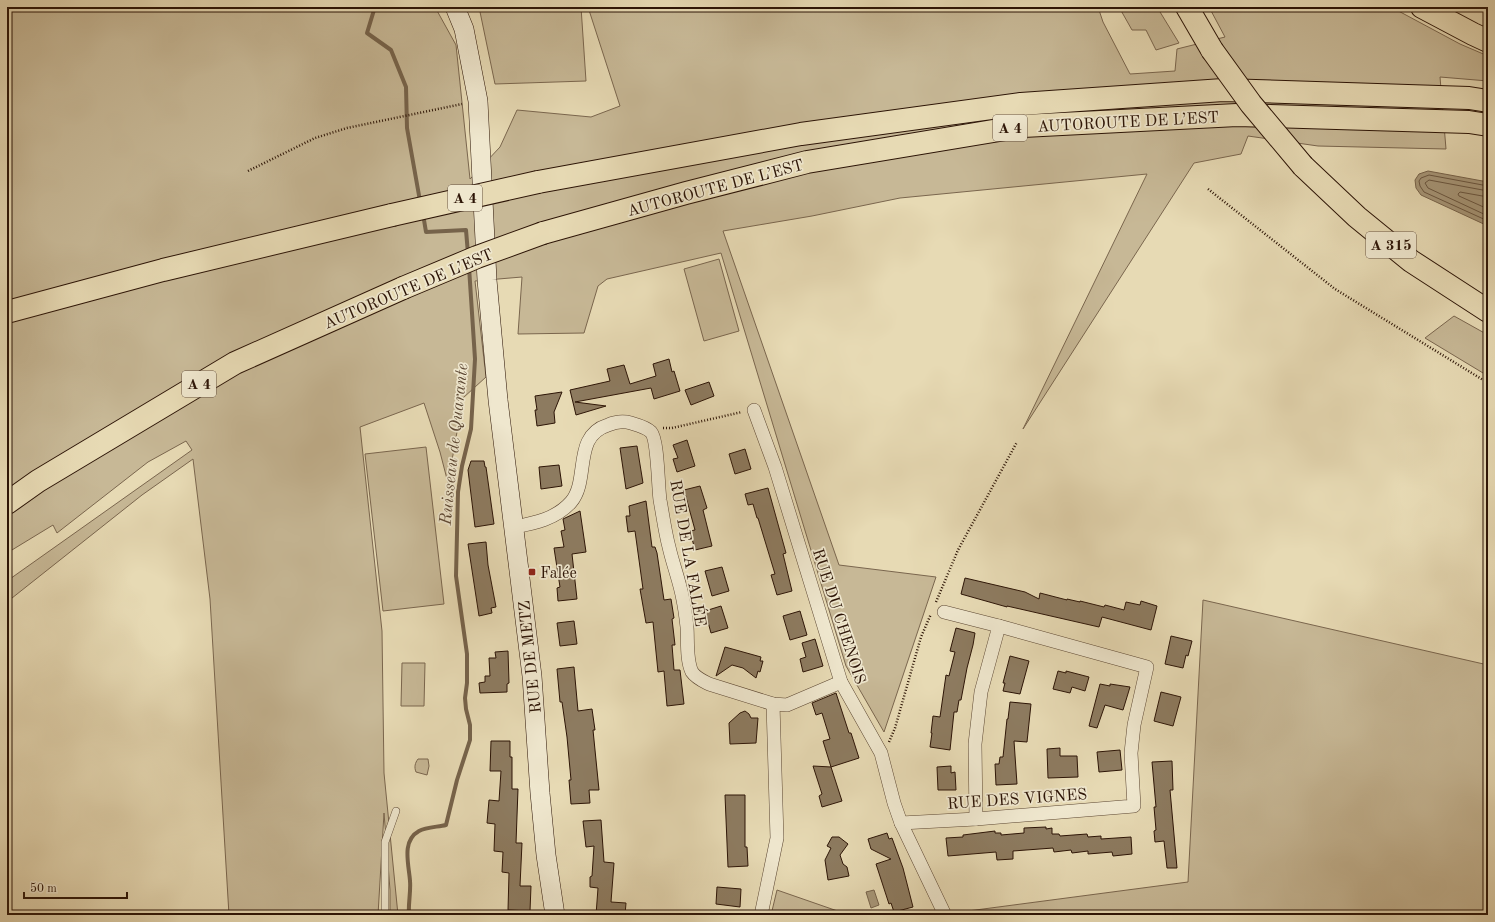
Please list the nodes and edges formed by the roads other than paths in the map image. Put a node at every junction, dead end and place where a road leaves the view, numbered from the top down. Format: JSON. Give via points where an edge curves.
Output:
{"nodes":[{"id":1,"x":455,"y":7,"type":"edge"},
{"id":2,"x":1187,"y":7,"type":"edge"},
{"id":3,"x":1422,"y":7,"type":"edge"},
{"id":4,"x":1488,"y":41,"type":"edge"},
{"id":5,"x":1488,"y":101,"type":"edge"},
{"id":6,"x":1488,"y":125,"type":"edge"},
{"id":7,"x":1488,"y":311,"type":"edge"},
{"id":8,"x":7,"y":312,"type":"edge"},
{"id":9,"x":754,"y":410,"type":"road end"},
{"id":10,"x":7,"y":503,"type":"edge"},
{"id":11,"x":514,"y":527,"type":"junction"},
{"id":12,"x":944,"y":612,"type":"dead end"},
{"id":13,"x":999,"y":626,"type":"junction"},
{"id":14,"x":841,"y":682,"type":"junction"},
{"id":15,"x":773,"y":704,"type":"junction"},
{"id":16,"x":396,"y":811,"type":"dead end"},
{"id":17,"x":976,"y":819,"type":"junction"},
{"id":18,"x":901,"y":823,"type":"junction"},
{"id":19,"x":385,"y":915,"type":"edge"},
{"id":20,"x":555,"y":915,"type":"edge"},
{"id":21,"x":762,"y":915,"type":"edge"},
{"id":22,"x":945,"y":915,"type":"edge"}],
"edges":[{"from":1,"to":11,"type":"main road","name":"RUE DE METZ","via":[[464,29],[478,101],[487,280],[498,400]]},
{"from":2,"to":7,"type":"highway","number":"A 315","bridge":true,"via":[[1212,50],[1251,104],[1303,166],[1357,217],[1410,261]]},
{"from":3,"to":4,"type":"highway"},
{"from":5,"to":8,"type":"highway","name":"AUTOROUTE DE L’EST","number":"A 4","bridge":true,"via":[[1469,98],[1223,90],[1021,104],[801,134],[538,182],[163,270]]},
{"from":6,"to":10,"type":"highway","name":"AUTOROUTE DE L’EST","number":"A 4","bridge":true,"via":[[1469,122],[1237,115],[1023,126],[807,162],[543,233],[403,288],[235,363],[38,481]]},
{"from":9,"to":14,"type":"street","name":"RUE DU CHENOIS","via":[[775,467]]},
{"from":11,"to":15,"type":"street","name":"RUE DE LA FALÉE","via":[[557,514],[572,500],[578,488],[588,440],[594,432],[613,423],[628,422],[644,427],[651,432],[655,442],[663,518],[668,547],[683,598],[692,672],[709,684]]},
{"from":11,"to":20,"type":"main road","name":"RUE DE METZ","via":[[532,676],[546,855]]},
{"from":12,"to":13,"type":"street"},
{"from":13,"to":17,"type":"street","via":[[981,692],[975,744]]},
{"from":13,"to":17,"type":"street","name":"RUE DES VIGNES","via":[[1147,667],[1134,724],[1131,753],[1134,806]]},
{"from":14,"to":15,"type":"street","via":[[787,705]]},
{"from":14,"to":18,"type":"street","name":"RUE DU CHENOIS","via":[[881,754]]},
{"from":15,"to":21,"type":"street","via":[[777,838]]},
{"from":16,"to":19,"type":"lane","via":[[385,842]]},
{"from":17,"to":18,"type":"street","name":"RUE DES VIGNES"},
{"from":18,"to":22,"type":"street","name":"RUE DU CHENOIS"}]}
